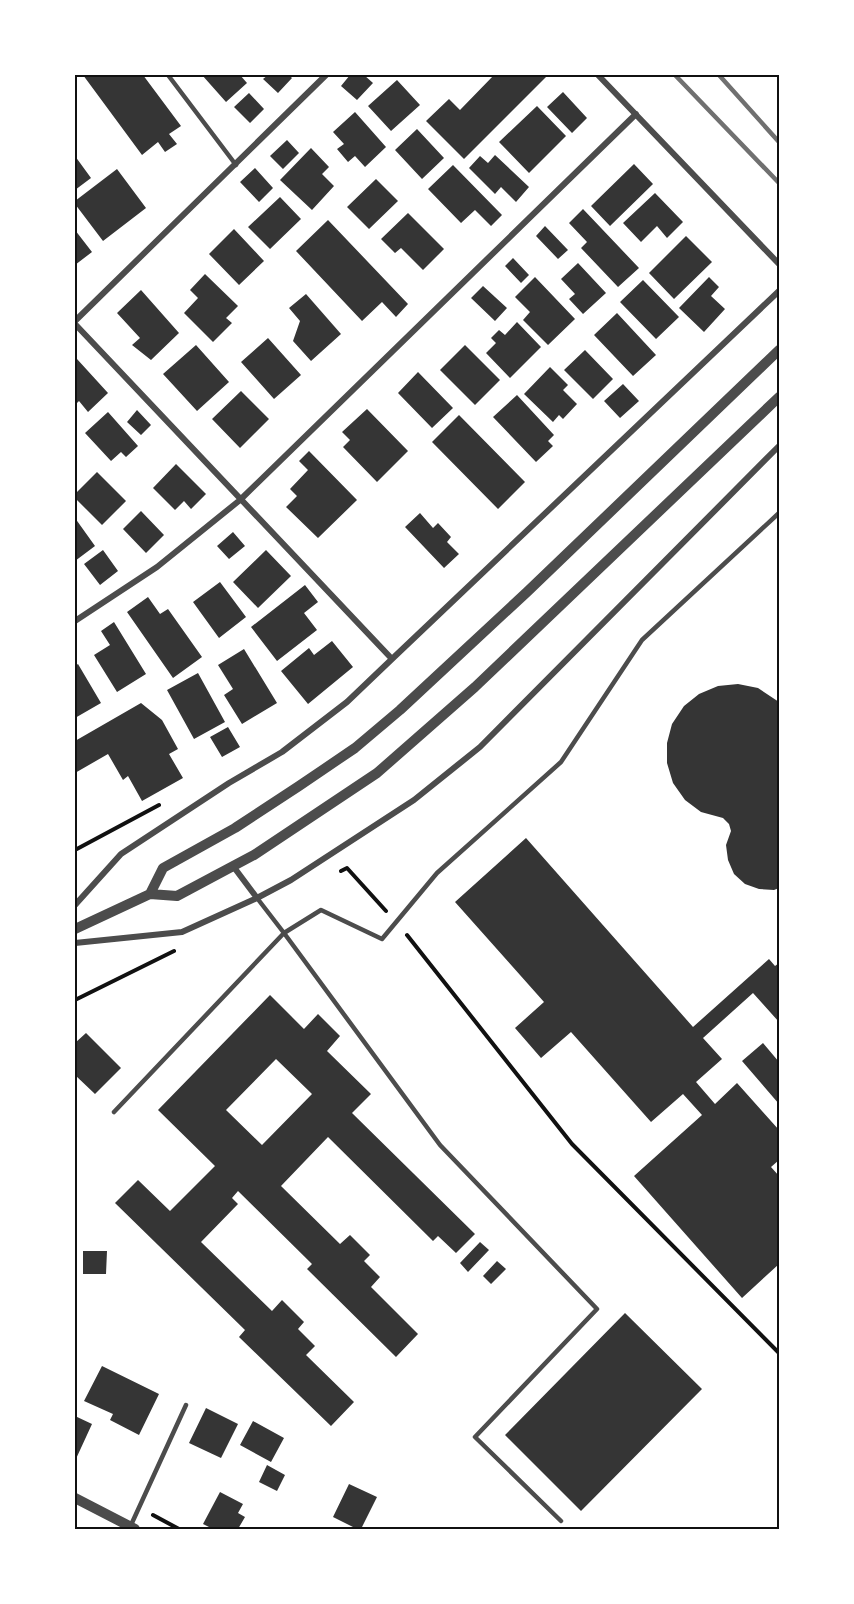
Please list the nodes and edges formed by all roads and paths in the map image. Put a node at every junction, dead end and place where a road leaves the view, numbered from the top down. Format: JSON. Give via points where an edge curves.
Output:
{"nodes":[{"id":1,"x":168,"y":75,"type":"edge"},
{"id":2,"x":326,"y":75,"type":"edge"},
{"id":3,"x":598,"y":75,"type":"edge"},
{"id":4,"x":636,"y":114,"type":"junction"},
{"id":5,"x":236,"y":165,"type":"junction"},
{"id":6,"x":779,"y":264,"type":"edge"},
{"id":7,"x":779,"y":291,"type":"edge"},
{"id":8,"x":75,"y":323,"type":"edge"},
{"id":9,"x":779,"y":350,"type":"edge"},
{"id":10,"x":779,"y":397,"type":"edge"},
{"id":11,"x":779,"y":446,"type":"edge"},
{"id":12,"x":240,"y":500,"type":"junction"},
{"id":13,"x":779,"y":513,"type":"edge"},
{"id":14,"x":75,"y":621,"type":"edge"},
{"id":15,"x":392,"y":659,"type":"junction"},
{"id":16,"x":233,"y":867,"type":"junction"},
{"id":17,"x":338,"y":873,"type":"dead end"},
{"id":18,"x":150,"y":894,"type":"junction"},
{"id":19,"x":257,"y":898,"type":"junction"},
{"id":20,"x":75,"y":905,"type":"edge"},
{"id":21,"x":396,"y":922,"type":"junction"},
{"id":22,"x":75,"y":929,"type":"edge"},
{"id":23,"x":284,"y":933,"type":"junction"},
{"id":24,"x":75,"y":943,"type":"edge"},
{"id":25,"x":114,"y":1112,"type":"dead end"},
{"id":26,"x":779,"y":1353,"type":"edge"},
{"id":27,"x":186,"y":1405,"type":"dead end"},
{"id":28,"x":75,"y":1498,"type":"edge"},
{"id":29,"x":561,"y":1521,"type":"dead end"},
{"id":30,"x":133,"y":1528,"type":"edge"}],
"edges":[{"from":1,"to":5,"type":"lane"},
{"from":2,"to":5,"type":"street"},
{"from":3,"to":4,"type":"street"},
{"from":4,"to":6,"type":"street"},
{"from":4,"to":12,"type":"street"},
{"from":5,"to":8,"type":"street"},
{"from":7,"to":15,"type":"street"},
{"from":8,"to":12,"type":"street"},
{"from":9,"to":18,"type":"street","via":[[400,710],[355,748],[262,811],[163,868]]},
{"from":10,"to":16,"type":"street","via":[[421,736],[377,773]]},
{"from":11,"to":19,"type":"street","via":[[480,747],[414,800]]},
{"from":12,"to":14,"type":"street","via":[[157,567]]},
{"from":12,"to":15,"type":"street"},
{"from":13,"to":21,"type":"lane","via":[[642,640],[561,762],[437,873]]},
{"from":15,"to":20,"type":"street","via":[[347,702],[282,752],[121,854]]},
{"from":16,"to":18,"type":"street","via":[[177,896]]},
{"from":16,"to":19,"type":"street"},
{"from":17,"to":21,"type":"path","via":[[347,868]]},
{"from":18,"to":22,"type":"street"},
{"from":19,"to":23,"type":"lane"},
{"from":19,"to":24,"type":"street","via":[[182,932]]},
{"from":21,"to":23,"type":"lane","via":[[382,939],[321,910]]},
{"from":21,"to":26,"type":"path","via":[[572,1144]]},
{"from":23,"to":25,"type":"lane"},
{"from":23,"to":29,"type":"lane","via":[[440,1145],[597,1309],[475,1437]]},
{"from":27,"to":30,"type":"lane"},
{"from":28,"to":30,"type":"street"}]}
